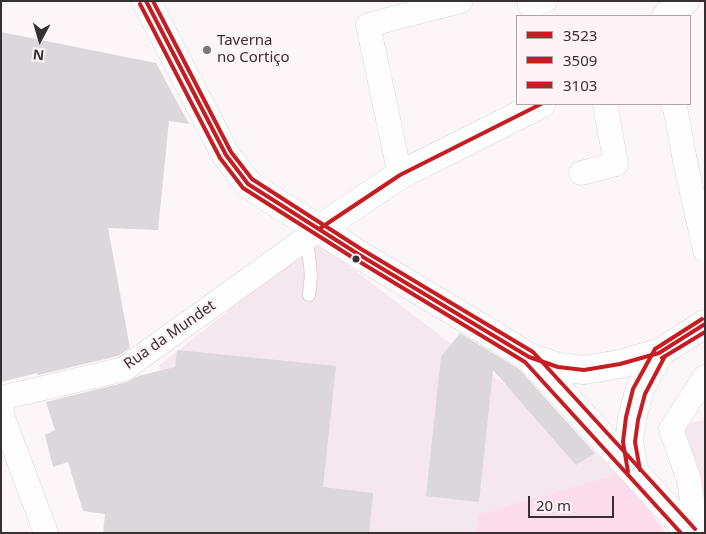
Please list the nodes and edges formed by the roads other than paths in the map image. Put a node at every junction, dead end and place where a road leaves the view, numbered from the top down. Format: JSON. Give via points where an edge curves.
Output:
{"nodes":[{"id":1,"x":146,"y":1,"type":"edge"},
{"id":2,"x":461,"y":1,"type":"edge"},
{"id":3,"x":529,"y":1,"type":"edge"},
{"id":4,"x":545,"y":1,"type":"edge"},
{"id":5,"x":685,"y":1,"type":"edge"},
{"id":6,"x":667,"y":15,"type":"edge"},
{"id":7,"x":539,"y":105,"type":"edge"},
{"id":8,"x":605,"y":105,"type":"edge"},
{"id":9,"x":674,"y":105,"type":"edge"},
{"id":10,"x":581,"y":173,"type":"dead end"},
{"id":11,"x":400,"y":175,"type":"junction"},
{"id":12,"x":313,"y":233,"type":"junction"},
{"id":13,"x":705,"y":250,"type":"edge"},
{"id":14,"x":309,"y":295,"type":"dead end"},
{"id":15,"x":705,"y":324,"type":"edge"},
{"id":16,"x":659,"y":353,"type":"junction"},
{"id":17,"x":529,"y":357,"type":"junction"},
{"id":18,"x":705,"y":377,"type":"edge"},
{"id":19,"x":2,"y":409,"type":"edge"},
{"id":20,"x":634,"y":471,"type":"junction"},
{"id":21,"x":46,"y":533,"type":"edge"},
{"id":22,"x":690,"y":533,"type":"edge"},
{"id":23,"x":697,"y":533,"type":"edge"}],
"edges":[{"from":1,"to":12,"type":"street","via":[[226,155],[248,184]]},
{"from":2,"to":11,"type":"street","via":[[368,25]]},
{"from":3,"to":4,"type":"street","via":[[530,6]]},
{"from":5,"to":6,"type":"street"},
{"from":7,"to":11,"type":"street"},
{"from":8,"to":10,"type":"street","via":[[616,164]]},
{"from":9,"to":13,"type":"street"},
{"from":11,"to":12,"type":"street"},
{"from":12,"to":14,"type":"lane"},
{"from":12,"to":17,"type":"street","via":[[358,254]]},
{"from":12,"to":19,"type":"street","name":"Rua da Mundet","via":[[124,369]]},
{"from":15,"to":16,"type":"street"},
{"from":16,"to":17,"type":"street","via":[[584,370],[558,367]]},
{"from":16,"to":20,"type":"street","via":[[639,392],[632,419],[630,442]]},
{"from":17,"to":20,"type":"street"},
{"from":18,"to":23,"type":"street","via":[[671,429],[689,480]]},
{"from":19,"to":21,"type":"street","name":"Rua da Mundet"},
{"from":20,"to":22,"type":"street"}]}
